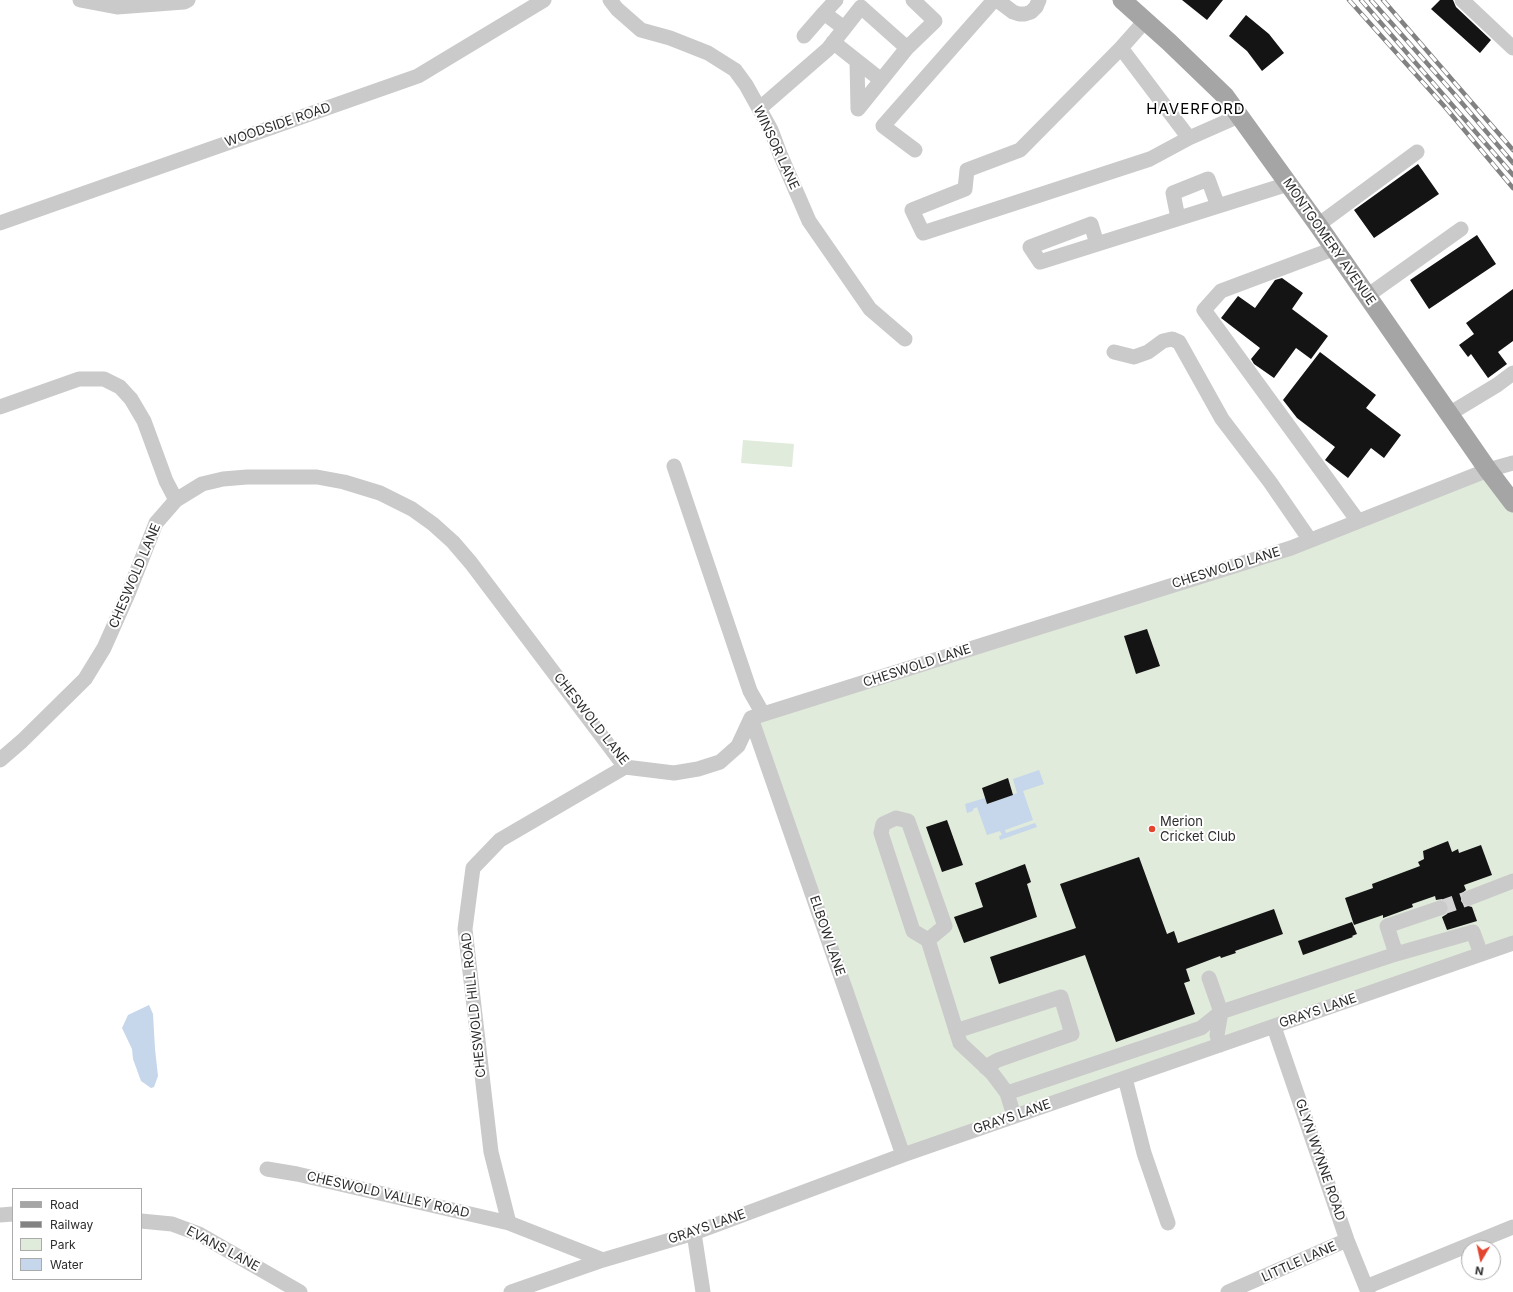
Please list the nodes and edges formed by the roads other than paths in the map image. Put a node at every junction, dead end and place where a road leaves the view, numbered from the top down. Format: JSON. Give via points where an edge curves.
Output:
{"nodes":[{"id":1,"x":80,"y":0,"type":"edge"},
{"id":2,"x":188,"y":0,"type":"edge"},
{"id":3,"x":544,"y":0,"type":"edge"},
{"id":4,"x":610,"y":0,"type":"edge"},
{"id":5,"x":836,"y":0,"type":"edge"},
{"id":6,"x":913,"y":0,"type":"edge"},
{"id":7,"x":996,"y":0,"type":"edge"},
{"id":8,"x":1039,"y":0,"type":"edge"},
{"id":9,"x":1122,"y":0,"type":"edge"},
{"id":10,"x":1462,"y":0,"type":"edge"},
{"id":11,"x":854,"y":3,"type":"edge"},
{"id":12,"x":824,"y":13,"type":"junction"},
{"id":13,"x":1145,"y":21,"type":"junction"},
{"id":14,"x":844,"y":28,"type":"junction"},
{"id":15,"x":804,"y":36,"type":"dead end"},
{"id":16,"x":834,"y":42,"type":"junction"},
{"id":17,"x":907,"y":48,"type":"junction"},
{"id":18,"x":1121,"y":48,"type":"junction"},
{"id":19,"x":1513,"y":48,"type":"edge"},
{"id":20,"x":857,"y":61,"type":"junction"},
{"id":21,"x":881,"y":80,"type":"junction"},
{"id":22,"x":759,"y":109,"type":"junction"},
{"id":23,"x":1239,"y":116,"type":"junction"},
{"id":24,"x":1189,"y":138,"type":"junction"},
{"id":25,"x":915,"y":150,"type":"dead end"},
{"id":26,"x":1417,"y":152,"type":"dead end"},
{"id":27,"x":1288,"y":184,"type":"junction"},
{"id":28,"x":1218,"y":206,"type":"junction"},
{"id":29,"x":1178,"y":218,"type":"junction"},
{"id":30,"x":0,"y":223,"type":"edge"},
{"id":31,"x":1318,"y":225,"type":"junction"},
{"id":32,"x":1462,"y":229,"type":"dead end"},
{"id":33,"x":1097,"y":244,"type":"dead end"},
{"id":34,"x":1333,"y":249,"type":"junction"},
{"id":35,"x":1367,"y":296,"type":"junction"},
{"id":36,"x":905,"y":340,"type":"dead end"},
{"id":37,"x":1114,"y":352,"type":"dead end"},
{"id":38,"x":1513,"y":373,"type":"edge"},
{"id":39,"x":0,"y":407,"type":"edge"},
{"id":40,"x":1449,"y":414,"type":"junction"},
{"id":41,"x":1513,"y":463,"type":"edge"},
{"id":42,"x":674,"y":466,"type":"dead end"},
{"id":43,"x":1488,"y":470,"type":"junction"},
{"id":44,"x":176,"y":500,"type":"junction"},
{"id":45,"x":1513,"y":503,"type":"edge"},
{"id":46,"x":1358,"y":522,"type":"junction"},
{"id":47,"x":1310,"y":540,"type":"junction"},
{"id":48,"x":757,"y":716,"type":"junction"},
{"id":49,"x":0,"y":760,"type":"edge"},
{"id":50,"x":625,"y":767,"type":"junction"},
{"id":51,"x":1513,"y":881,"type":"edge"},
{"id":52,"x":1469,"y":898,"type":"tunnel mouth"},
{"id":53,"x":1440,"y":908,"type":"tunnel mouth"},
{"id":54,"x":928,"y":940,"type":"junction"},
{"id":55,"x":1513,"y":943,"type":"edge"},
{"id":56,"x":1396,"y":954,"type":"junction"},
{"id":57,"x":1481,"y":954,"type":"junction"},
{"id":58,"x":1209,"y":978,"type":"dead end"},
{"id":59,"x":1221,"y":1012,"type":"junction"},
{"id":60,"x":1274,"y":1027,"type":"junction"},
{"id":61,"x":956,"y":1031,"type":"junction"},
{"id":62,"x":1220,"y":1045,"type":"junction"},
{"id":63,"x":985,"y":1067,"type":"junction"},
{"id":64,"x":1125,"y":1078,"type":"junction"},
{"id":65,"x":1007,"y":1093,"type":"junction"},
{"id":66,"x":1014,"y":1116,"type":"junction"},
{"id":67,"x":903,"y":1154,"type":"junction"},
{"id":68,"x":267,"y":1170,"type":"dead end"},
{"id":69,"x":12,"y":1214,"type":"edge"},
{"id":70,"x":0,"y":1215,"type":"edge"},
{"id":71,"x":142,"y":1221,"type":"edge"},
{"id":72,"x":509,"y":1223,"type":"junction"},
{"id":73,"x":1168,"y":1223,"type":"dead end"},
{"id":74,"x":1513,"y":1227,"type":"edge"},
{"id":75,"x":694,"y":1233,"type":"junction"},
{"id":76,"x":1347,"y":1240,"type":"junction"},
{"id":77,"x":603,"y":1260,"type":"junction"},
{"id":78,"x":1367,"y":1290,"type":"edge"},
{"id":79,"x":300,"y":1292,"type":"edge"},
{"id":80,"x":511,"y":1292,"type":"edge"},
{"id":81,"x":703,"y":1292,"type":"edge"},
{"id":82,"x":1228,"y":1292,"type":"edge"}],
"edges":[{"from":1,"to":2,"type":"street","via":[[117,7]]},
{"from":3,"to":30,"type":"street","name":"WOODSIDE ROAD","via":[[418,76]]},
{"from":4,"to":22,"type":"street","name":"WINSOR LANE","via":[[641,30],[670,38],[708,54],[735,70]]},
{"from":5,"to":12,"type":"street"},
{"from":6,"to":17,"type":"street","via":[[935,21]]},
{"from":7,"to":8,"type":"street","via":[[1013,12],[1025,14],[1031,12]]},
{"from":7,"to":25,"type":"street","via":[[883,126]]},
{"from":9,"to":13,"type":"main road","name":"MONTGOMERY AVENUE"},
{"from":10,"to":19,"type":"street"},
{"from":11,"to":14,"type":"street"},
{"from":11,"to":17,"type":"street"},
{"from":12,"to":14,"type":"street"},
{"from":12,"to":15,"type":"street"},
{"from":13,"to":18,"type":"street"},
{"from":13,"to":23,"type":"main road","name":"MONTGOMERY AVENUE","via":[[1224,96]]},
{"from":14,"to":16,"type":"street"},
{"from":16,"to":20,"type":"street"},
{"from":16,"to":22,"type":"street"},
{"from":17,"to":21,"type":"street"},
{"from":18,"to":24,"type":"street"},
{"from":18,"to":24,"type":"street","via":[[1020,150],[966,170],[965,189],[912,210],[923,233],[1150,159]]},
{"from":20,"to":21,"type":"street"},
{"from":20,"to":21,"type":"street","via":[[858,109]]},
{"from":22,"to":36,"type":"street","name":"WINSOR LANE","via":[[771,130],[809,221],[870,309]]},
{"from":23,"to":24,"type":"street"},
{"from":23,"to":27,"type":"main road","name":"MONTGOMERY AVENUE"},
{"from":26,"to":31,"type":"street"},
{"from":27,"to":28,"type":"street"},
{"from":27,"to":31,"type":"main road","name":"MONTGOMERY AVENUE"},
{"from":28,"to":29,"type":"street"},
{"from":28,"to":29,"type":"street","via":[[1208,179],[1173,194]]},
{"from":29,"to":33,"type":"street"},
{"from":31,"to":34,"type":"main road","name":"MONTGOMERY AVENUE"},
{"from":32,"to":35,"type":"street"},
{"from":34,"to":35,"type":"main road","name":"MONTGOMERY AVENUE"},
{"from":34,"to":46,"type":"street","via":[[1221,291],[1204,310]]},
{"from":35,"to":40,"type":"main road","name":"MONTGOMERY AVENUE"},
{"from":37,"to":47,"type":"street","via":[[1134,357],[1172,339],[1179,342],[1222,419]]},
{"from":38,"to":40,"type":"street","via":[[1498,385]]},
{"from":39,"to":44,"type":"street","via":[[79,379],[104,379],[115,384],[131,399],[144,421],[166,481]]},
{"from":40,"to":43,"type":"main road","name":"MONTGOMERY AVENUE"},
{"from":41,"to":43,"type":"street","name":"CHESWOLD LANE"},
{"from":42,"to":48,"type":"street","name":"ELBOW LANE"},
{"from":43,"to":45,"type":"main road","name":"MONTGOMERY AVENUE"},
{"from":43,"to":46,"type":"street","name":"CHESWOLD LANE"},
{"from":44,"to":49,"type":"street","name":"CHESWOLD LANE","via":[[156,523],[104,648],[85,679]]},
{"from":44,"to":50,"type":"street","name":"CHESWOLD LANE","via":[[202,484],[223,479],[316,477],[380,493],[412,509],[453,542],[471,563]]},
{"from":46,"to":47,"type":"street","name":"CHESWOLD LANE"},
{"from":47,"to":48,"type":"street","name":"CHESWOLD LANE"},
{"from":48,"to":50,"type":"street","name":"CHESWOLD LANE","via":[[738,746],[720,762],[674,773]]},
{"from":48,"to":67,"type":"street","name":"ELBOW LANE"},
{"from":50,"to":72,"type":"street","name":"CHESWOLD HILL ROAD","via":[[500,840],[473,868],[465,929],[491,1152]]},
{"from":51,"to":52,"type":"street"},
{"from":53,"to":56,"type":"street","via":[[1388,926]]},
{"from":54,"to":54,"type":"street","via":[[945,926],[908,821],[896,818],[883,824],[881,834],[913,931]]},
{"from":54,"to":61,"type":"street"},
{"from":55,"to":57,"type":"street","name":"GRAYS LANE"},
{"from":56,"to":57,"type":"street","via":[[1474,932]]},
{"from":56,"to":59,"type":"street"},
{"from":57,"to":60,"type":"street","name":"GRAYS LANE"},
{"from":58,"to":59,"type":"street"},
{"from":59,"to":62,"type":"street","via":[[1216,1035]]},
{"from":59,"to":65,"type":"street","via":[[1201,1028]]},
{"from":60,"to":62,"type":"street","name":"GRAYS LANE"},
{"from":60,"to":76,"type":"street","name":"GLYN WYNNE ROAD"},
{"from":61,"to":63,"type":"street","via":[[960,1043]]},
{"from":61,"to":63,"type":"street","via":[[1061,997],[1072,1034]]},
{"from":62,"to":64,"type":"street","name":"GRAYS LANE"},
{"from":63,"to":65,"type":"street"},
{"from":64,"to":66,"type":"street","name":"GRAYS LANE"},
{"from":64,"to":73,"type":"street","via":[[1144,1153]]},
{"from":65,"to":66,"type":"street"},
{"from":66,"to":67,"type":"street","name":"GRAYS LANE"},
{"from":67,"to":75,"type":"street","name":"GRAYS LANE"},
{"from":68,"to":72,"type":"street","name":"CHESWOLD VALLEY ROAD","via":[[297,1174]]},
{"from":69,"to":70,"type":"street"},
{"from":71,"to":79,"type":"street","name":"EVANS LANE","via":[[172,1224],[199,1234]]},
{"from":72,"to":77,"type":"street"},
{"from":74,"to":78,"type":"street"},
{"from":75,"to":77,"type":"street","name":"GRAYS LANE"},
{"from":75,"to":81,"type":"street"},
{"from":76,"to":78,"type":"street","name":"GLYN WYNNE ROAD"},
{"from":76,"to":82,"type":"street","name":"LITTLE LANE"},
{"from":77,"to":80,"type":"street","name":"GRAYS LANE"}]}
